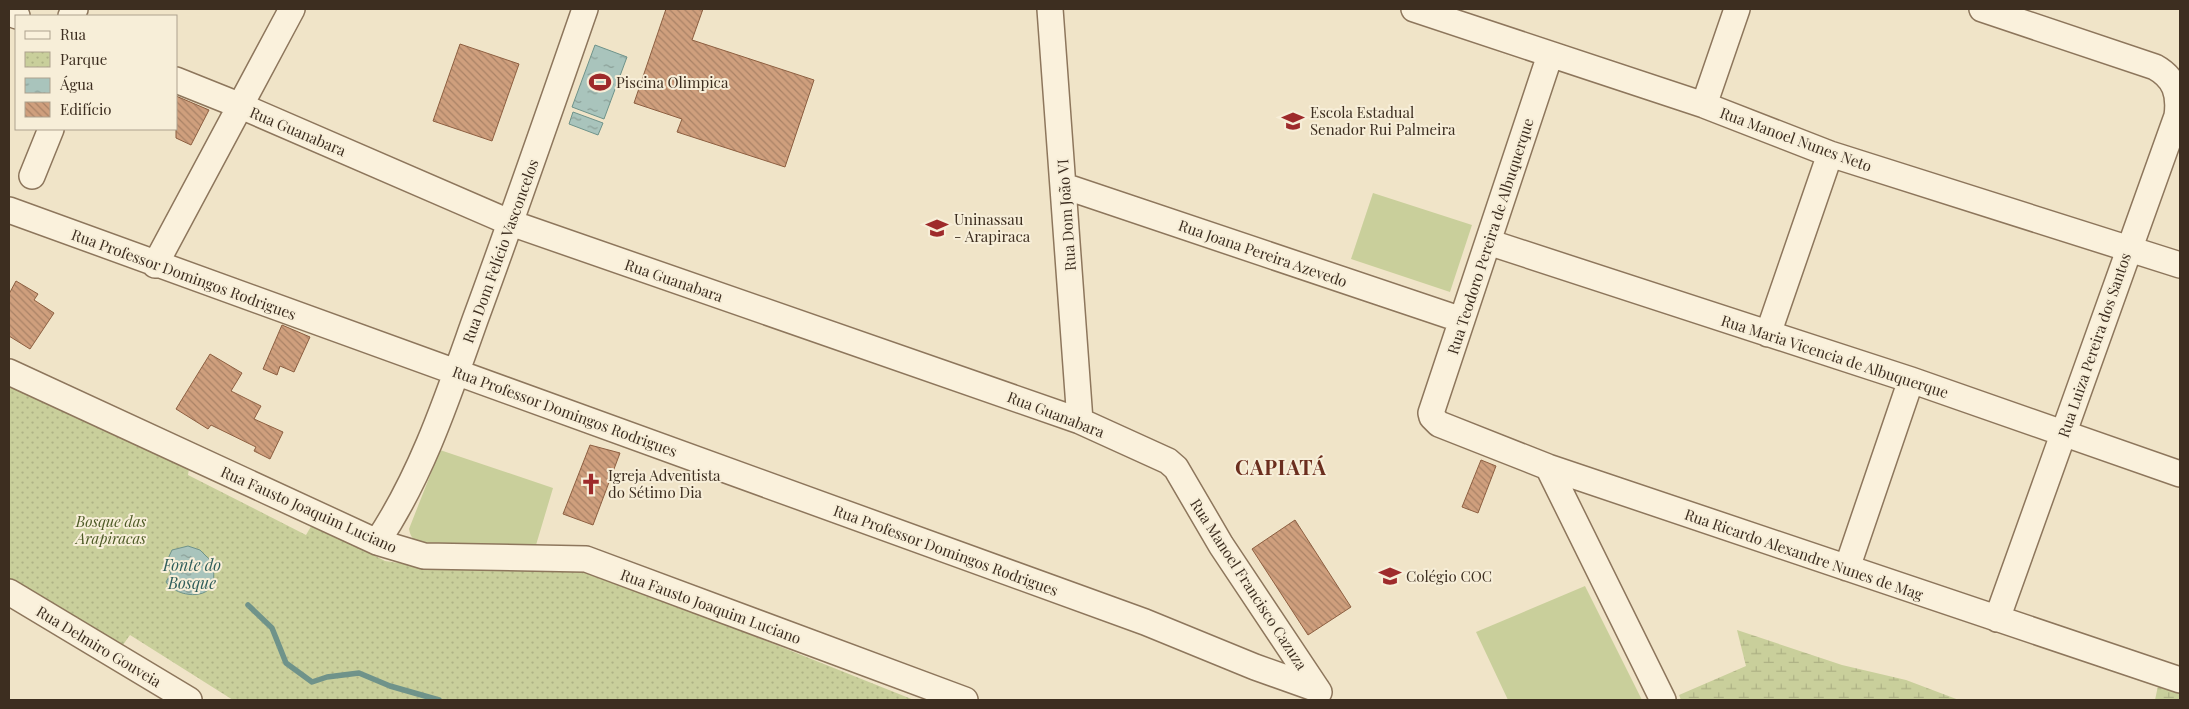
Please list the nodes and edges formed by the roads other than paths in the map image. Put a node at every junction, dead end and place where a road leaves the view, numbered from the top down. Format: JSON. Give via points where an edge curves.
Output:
{"nodes":[{"id":1,"x":292,"y":9,"type":"edge"},
{"id":2,"x":585,"y":9,"type":"edge"},
{"id":3,"x":1050,"y":9,"type":"edge"},
{"id":4,"x":1414,"y":9,"type":"edge"},
{"id":5,"x":1737,"y":9,"type":"edge"},
{"id":6,"x":1982,"y":9,"type":"edge"},
{"id":7,"x":1550,"y":56,"type":"junction"},
{"id":8,"x":178,"y":81,"type":"edge"},
{"id":9,"x":1704,"y":105,"type":"junction"},
{"id":10,"x":241,"y":106,"type":"junction"},
{"id":11,"x":50,"y":130,"type":"edge"},
{"id":12,"x":1830,"y":154,"type":"junction"},
{"id":13,"x":32,"y":176,"type":"dead end"},
{"id":14,"x":1064,"y":186,"type":"junction"},
{"id":15,"x":9,"y":210,"type":"edge"},
{"id":16,"x":510,"y":223,"type":"junction"},
{"id":17,"x":1488,"y":242,"type":"junction"},
{"id":18,"x":2128,"y":248,"type":"junction"},
{"id":19,"x":155,"y":265,"type":"junction"},
{"id":20,"x":2180,"y":265,"type":"edge"},
{"id":21,"x":1462,"y":320,"type":"junction"},
{"id":22,"x":1768,"y":334,"type":"junction"},
{"id":23,"x":457,"y":371,"type":"junction"},
{"id":24,"x":9,"y":372,"type":"edge"},
{"id":25,"x":1911,"y":380,"type":"junction"},
{"id":26,"x":1432,"y":417,"type":"joint"},
{"id":27,"x":1080,"y":421,"type":"junction"},
{"id":28,"x":2064,"y":434,"type":"junction"},
{"id":29,"x":1548,"y":467,"type":"junction"},
{"id":30,"x":1176,"y":468,"type":"joint"},
{"id":31,"x":2180,"y":474,"type":"edge"},
{"id":32,"x":378,"y":542,"type":"junction"},
{"id":33,"x":1847,"y":568,"type":"junction"},
{"id":34,"x":9,"y":592,"type":"edge"},
{"id":35,"x":1997,"y":620,"type":"junction"},
{"id":36,"x":2174,"y":678,"type":"edge"},
{"id":37,"x":1321,"y":695,"type":"edge"},
{"id":38,"x":181,"y":698,"type":"edge"},
{"id":39,"x":965,"y":700,"type":"edge"},
{"id":40,"x":1663,"y":700,"type":"edge"},
{"id":41,"x":2173,"y":700,"type":"edge"}],
"edges":[{"from":1,"to":10,"type":"street"},
{"from":2,"to":16,"type":"street","name":"Rua Dom Felício Vasconcelos"},
{"from":3,"to":14,"type":"street","name":"Rua Dom João VI"},
{"from":4,"to":7,"type":"street","name":"Rua Manoel Nunes Neto"},
{"from":5,"to":9,"type":"street"},
{"from":6,"to":18,"type":"street","name":"Rua Luiza Pereira dos Santos","via":[[2155,67],[2165,73],[2175,87],[2179,100],[2177,116]]},
{"from":7,"to":9,"type":"street","name":"Rua Manoel Nunes Neto"},
{"from":7,"to":17,"type":"street","name":"Rua Teodoro Pereira de Albuquerque"},
{"from":8,"to":10,"type":"street","name":"Rua Guanabara"},
{"from":9,"to":12,"type":"street","name":"Rua Manoel Nunes Neto"},
{"from":10,"to":16,"type":"street","name":"Rua Guanabara"},
{"from":10,"to":19,"type":"street"},
{"from":11,"to":13,"type":"street"},
{"from":12,"to":18,"type":"street","name":"Rua Manoel Nunes Neto"},
{"from":12,"to":22,"type":"street"},
{"from":14,"to":21,"type":"street","name":"Rua Joana Pereira Azevedo"},
{"from":14,"to":27,"type":"street","name":"Rua Dom João VI"},
{"from":15,"to":19,"type":"street","name":"Rua Professor Domingos Rodrigues"},
{"from":16,"to":23,"type":"street","name":"Rua Dom Felício Vasconcelos"},
{"from":16,"to":27,"type":"street","name":"Rua Guanabara"},
{"from":17,"to":21,"type":"street","name":"Rua Teodoro Pereira de Albuquerque"},
{"from":17,"to":22,"type":"street","name":"Rua Maria Vicencia de Albuquerque"},
{"from":18,"to":20,"type":"street","name":"Rua Manoel Nunes Neto"},
{"from":18,"to":28,"type":"street","name":"Rua Luiza Pereira dos Santos"},
{"from":19,"to":23,"type":"street","name":"Rua Professor Domingos Rodrigues"},
{"from":21,"to":26,"type":"street","name":"Rua Teodoro Pereira de Albuquerque"},
{"from":22,"to":25,"type":"street","name":"Rua Maria Vicencia de Albuquerque"},
{"from":23,"to":32,"type":"street","name":"Rua Dom Felício Vasconcelos","via":[[425,453],[393,519]]},
{"from":23,"to":37,"type":"street","name":"Rua Professor Domingos Rodrigues","via":[[1145,622]]},
{"from":24,"to":32,"type":"street","name":"Rua Fausto Joaquim Luciano"},
{"from":25,"to":28,"type":"street","name":"Rua Maria Vicencia de Albuquerque"},
{"from":25,"to":33,"type":"street"},
{"from":26,"to":29,"type":"street","name":"Rua Ricardo Alexandre Nunes de Mag","via":[[1439,424]]},
{"from":27,"to":30,"type":"street","name":"Rua Guanabara","via":[[1168,461]]},
{"from":28,"to":31,"type":"street","name":"Rua Maria Vicencia de Albuquerque"},
{"from":28,"to":35,"type":"street","name":"Rua Luiza Pereira dos Santos"},
{"from":29,"to":33,"type":"street","name":"Rua Ricardo Alexandre Nunes de Mag"},
{"from":29,"to":40,"type":"street"},
{"from":30,"to":37,"type":"street","name":"Rua Manoel Francisco Cazuza","via":[[1220,545]]},
{"from":32,"to":39,"type":"street","name":"Rua Fausto Joaquim Luciano","via":[[424,556],[586,559]]},
{"from":33,"to":35,"type":"street","name":"Rua Ricardo Alexandre Nunes de Mag"},
{"from":34,"to":38,"type":"street","name":"Rua Delmiro Gouveia"},
{"from":35,"to":36,"type":"street","name":"Rua Ricardo Alexandre Nunes de Mag"},
{"from":36,"to":41,"type":"street"}]}
